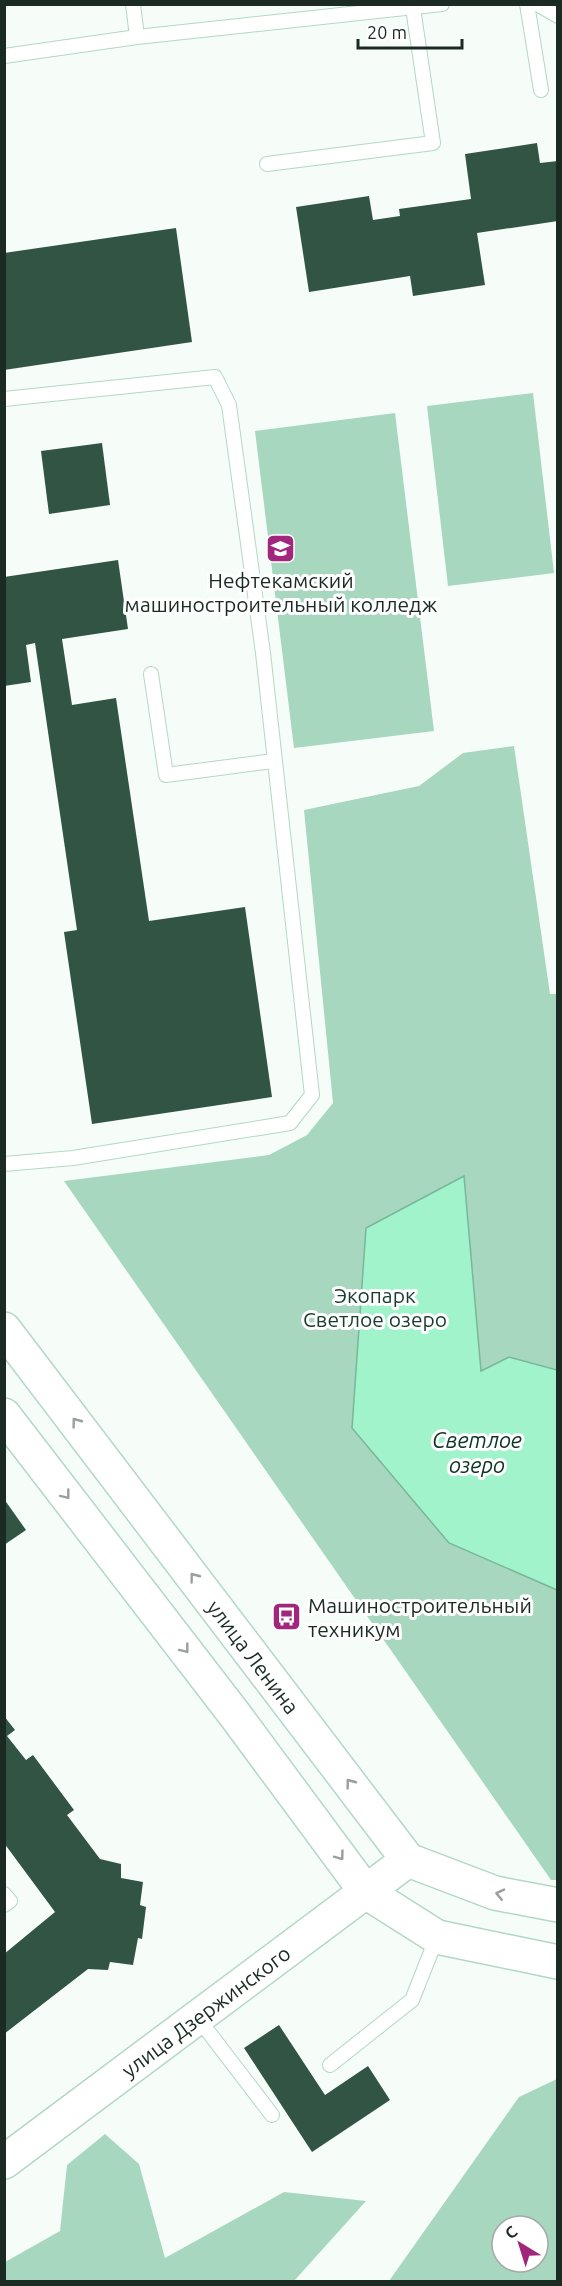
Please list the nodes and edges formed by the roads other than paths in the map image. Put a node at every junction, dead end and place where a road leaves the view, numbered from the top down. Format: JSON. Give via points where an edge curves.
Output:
{"nodes":[{"id":1,"x":134,"y":4,"type":"edge"},
{"id":2,"x":442,"y":4,"type":"edge"},
{"id":3,"x":527,"y":4,"type":"edge"},
{"id":4,"x":537,"y":4,"type":"edge"},
{"id":5,"x":413,"y":8,"type":"junction"},
{"id":6,"x":558,"y":16,"type":"edge"},
{"id":7,"x":137,"y":37,"type":"junction"},
{"id":8,"x":4,"y":56,"type":"edge"},
{"id":9,"x":541,"y":90,"type":"dead end"},
{"id":10,"x":267,"y":164,"type":"dead end"},
{"id":11,"x":4,"y":399,"type":"edge"},
{"id":12,"x":151,"y":674,"type":"dead end"},
{"id":13,"x":273,"y":761,"type":"junction"},
{"id":14,"x":4,"y":1164,"type":"edge"},
{"id":15,"x":4,"y":1329,"type":"edge"},
{"id":16,"x":4,"y":1416,"type":"edge"},
{"id":17,"x":408,"y":1860,"type":"junction"},
{"id":18,"x":366,"y":1892,"type":"junction"},
{"id":19,"x":4,"y":1894,"type":"edge"},
{"id":20,"x":4,"y":1905,"type":"edge"},
{"id":21,"x":558,"y":1905,"type":"edge"},
{"id":22,"x":437,"y":1937,"type":"junction"},
{"id":23,"x":558,"y":1962,"type":"edge"},
{"id":24,"x":196,"y":2017,"type":"junction"},
{"id":25,"x":330,"y":2065,"type":"dead end"},
{"id":26,"x":272,"y":2115,"type":"dead end"},
{"id":27,"x":4,"y":2162,"type":"edge"}],
"edges":[{"from":1,"to":7,"type":"lane"},
{"from":2,"to":5,"type":"lane"},
{"from":3,"to":9,"type":"lane"},
{"from":4,"to":6,"type":"lane"},
{"from":5,"to":7,"type":"lane"},
{"from":5,"to":10,"type":"lane","via":[[433,143]]},
{"from":7,"to":8,"type":"lane"},
{"from":11,"to":13,"type":"lane","via":[[215,377],[229,405],[263,653]]},
{"from":12,"to":13,"type":"lane","via":[[166,775]]},
{"from":13,"to":14,"type":"lane","via":[[312,1095],[290,1123],[72,1158]]},
{"from":17,"to":15,"type":"main road","name":"улица Ленина","one_way":true},
{"from":16,"to":18,"type":"main road","one_way":true,"via":[[235,1714]]},
{"from":17,"to":18,"type":"main road","name":"улица Дзержинского"},
{"from":21,"to":17,"type":"main road","one_way":true,"via":[[495,1893]]},
{"from":18,"to":22,"type":"main road"},
{"from":18,"to":24,"type":"main road","name":"улица Дзержинского"},
{"from":19,"to":20,"type":"lane","via":[[10,1901]]},
{"from":22,"to":23,"type":"main road"},
{"from":22,"to":25,"type":"lane","via":[[412,2000]]},
{"from":24,"to":26,"type":"lane"},
{"from":24,"to":27,"type":"main road","name":"улица Дзержинского"}]}
